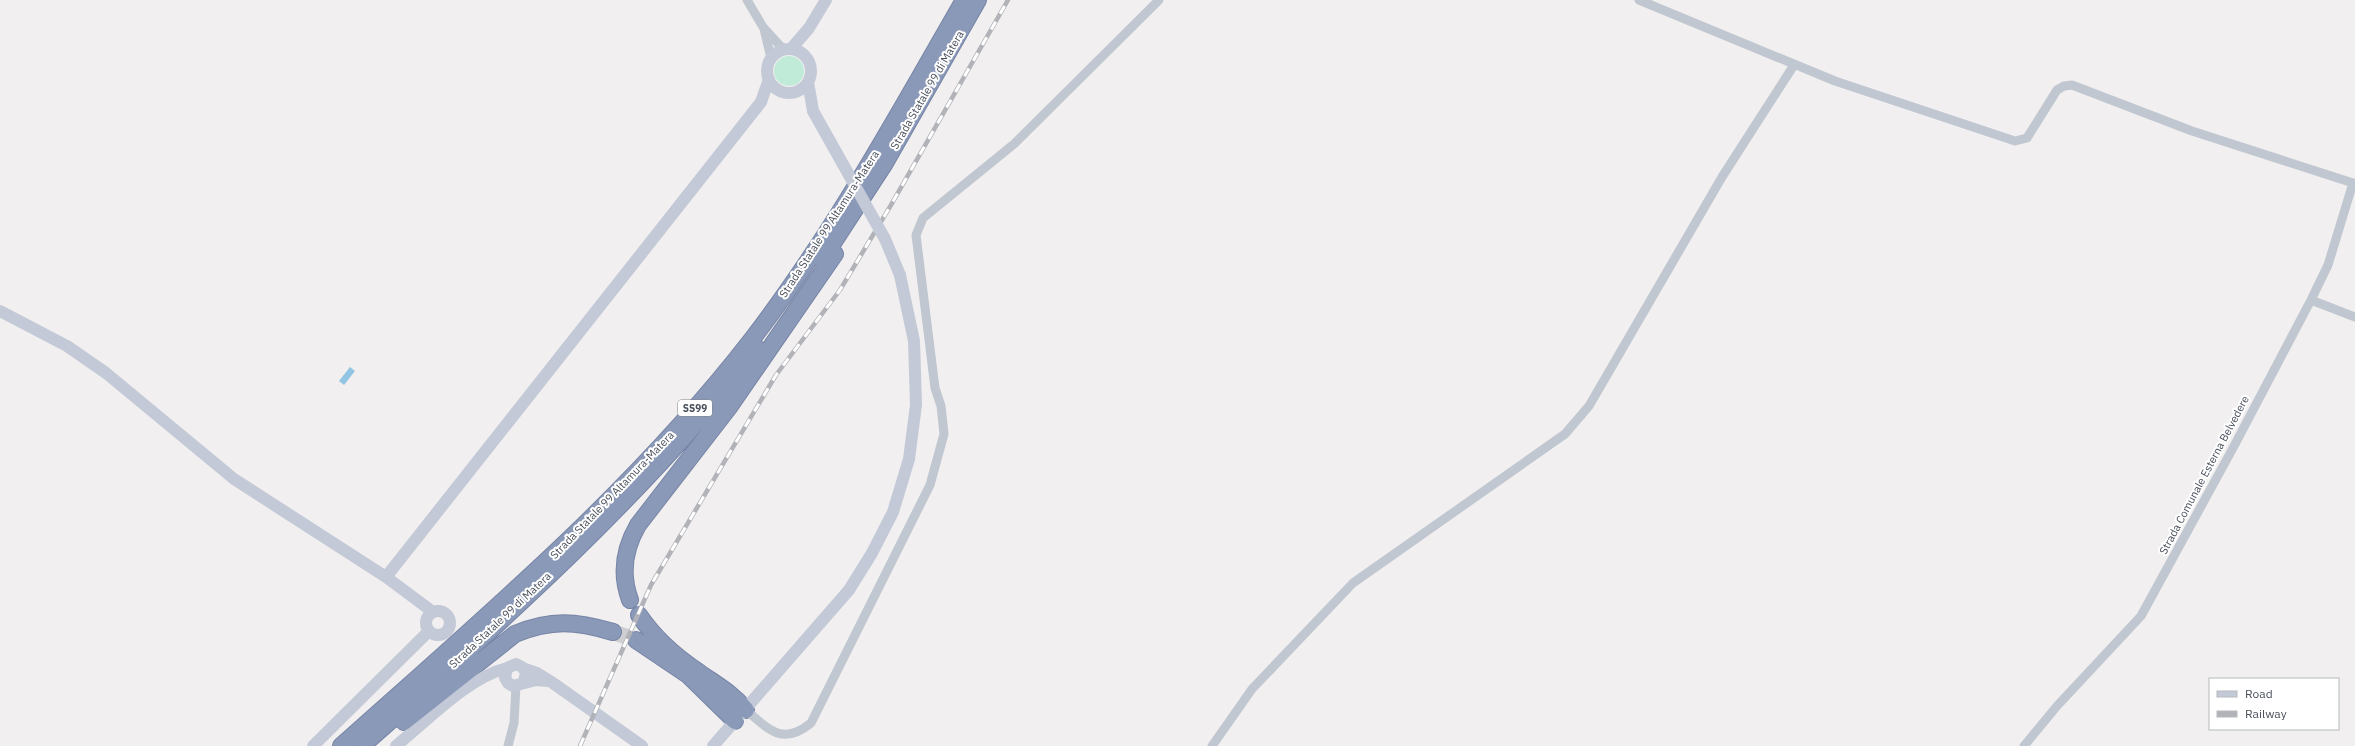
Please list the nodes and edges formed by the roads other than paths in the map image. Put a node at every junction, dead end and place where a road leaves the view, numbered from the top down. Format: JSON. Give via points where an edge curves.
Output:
{"nodes":[{"id":1,"x":747,"y":0,"type":"edge"},
{"id":2,"x":826,"y":0,"type":"edge"},
{"id":3,"x":961,"y":0,"type":"edge"},
{"id":4,"x":964,"y":0,"type":"edge"},
{"id":5,"x":978,"y":0,"type":"edge"},
{"id":6,"x":1159,"y":0,"type":"edge"},
{"id":7,"x":1639,"y":0,"type":"edge"},
{"id":8,"x":763,"y":27,"type":"junction"},
{"id":9,"x":809,"y":28,"type":"junction"},
{"id":10,"x":946,"y":32,"type":"junction"},
{"id":11,"x":787,"y":49,"type":"junction"},
{"id":12,"x":805,"y":55,"type":"junction"},
{"id":13,"x":771,"y":58,"type":"junction"},
{"id":14,"x":1794,"y":65,"type":"junction"},
{"id":15,"x":769,"y":80,"type":"junction"},
{"id":16,"x":808,"y":82,"type":"junction"},
{"id":17,"x":788,"y":92,"type":"junction"},
{"id":18,"x":761,"y":102,"type":"junction"},
{"id":19,"x":812,"y":111,"type":"junction"},
{"id":20,"x":885,"y":163,"type":"junction"},
{"id":21,"x":2311,"y":300,"type":"junction"},
{"id":22,"x":0,"y":311,"type":"edge"},
{"id":23,"x":2355,"y":317,"type":"edge"},
{"id":24,"x":386,"y":577,"type":"junction"},
{"id":25,"x":630,"y":600,"type":"dead end"},
{"id":26,"x":433,"y":612,"type":"junction"},
{"id":27,"x":639,"y":615,"type":"dead end"},
{"id":28,"x":429,"y":631,"type":"junction"},
{"id":29,"x":613,"y":632,"type":"tunnel mouth"},
{"id":30,"x":636,"y":640,"type":"tunnel mouth"},
{"id":31,"x":507,"y":668,"type":"junction"},
{"id":32,"x":525,"y":669,"type":"junction"},
{"id":33,"x":480,"y":679,"type":"junction"},
{"id":34,"x":550,"y":681,"type":"junction"},
{"id":35,"x":515,"y":683,"type":"junction"},
{"id":36,"x":746,"y":710,"type":"junction"},
{"id":37,"x":735,"y":721,"type":"junction"},
{"id":38,"x":313,"y":746,"type":"edge"},
{"id":39,"x":341,"y":746,"type":"edge"},
{"id":40,"x":362,"y":746,"type":"edge"},
{"id":41,"x":372,"y":746,"type":"edge"},
{"id":42,"x":396,"y":746,"type":"edge"},
{"id":43,"x":508,"y":746,"type":"edge"},
{"id":44,"x":642,"y":746,"type":"edge"},
{"id":45,"x":713,"y":746,"type":"edge"},
{"id":46,"x":1212,"y":746,"type":"edge"},
{"id":47,"x":2024,"y":746,"type":"edge"}],
"edges":[{"from":1,"to":8,"type":"street"},
{"from":2,"to":9,"type":"street"},
{"from":3,"to":10,"type":"highway"},
{"from":4,"to":10,"type":"highway","name":"Strada Statale 99 Altamura-Matera","number":"SS99"},
{"from":5,"to":20,"type":"highway","name":"Strada Statale 99 di Matera","number":"SS99"},
{"from":6,"to":36,"type":"street","via":[[1014,144],[923,218],[916,235],[935,388],[941,406],[944,434],[930,485],[811,723],[800,733],[791,736],[780,735],[764,726]]},
{"from":7,"to":14,"type":"street"},
{"from":8,"to":11,"type":"street"},
{"from":8,"to":13,"type":"street"},
{"from":9,"to":11,"type":"street"},
{"from":9,"to":12,"type":"street"},
{"from":10,"to":39,"type":"highway","name":"Strada Statale 99 Altamura-Matera","number":"SS99","via":[[870,163],[801,273],[704,398],[574,536]]},
{"from":11,"to":12,"type":"street"},
{"from":11,"to":13,"type":"street"},
{"from":12,"to":16,"type":"street","via":[[811,68]]},
{"from":13,"to":15,"type":"street","via":[[767,68]]},
{"from":14,"to":21,"type":"street","name":"Strada Comunale Esterna Belvedere","via":[[1835,81],[2019,141],[2030,135],[2058,90],[2072,85],[2185,128],[2353,183],[2328,265]]},
{"from":14,"to":46,"type":"street","via":[[1722,176],[1589,406],[1565,434],[1353,584],[1252,690]]},
{"from":15,"to":17,"type":"street","via":[[772,85]]},
{"from":15,"to":18,"type":"street"},
{"from":16,"to":17,"type":"street","via":[[799,90]]},
{"from":16,"to":19,"type":"street"},
{"from":17,"to":18,"type":"street"},
{"from":17,"to":19,"type":"street"},
{"from":18,"to":24,"type":"street"},
{"from":19,"to":36,"type":"street","bridge":true,"via":[[885,239],[900,275],[914,341],[916,405],[909,458],[893,512],[872,553],[849,590]]},
{"from":20,"to":25,"type":"highway","via":[[839,248],[788,326],[638,525],[631,538],[624,564],[624,577]]},
{"from":20,"to":40,"type":"highway","name":"Strada Statale 99 di Matera","number":"SS99","via":[[809,279],[715,404],[648,478],[582,545]]},
{"from":21,"to":23,"type":"street"},
{"from":21,"to":47,"type":"street","name":"Strada Comunale Esterna Belvedere","via":[[2141,616],[2057,706]]},
{"from":22,"to":24,"type":"street","via":[[67,346],[106,373],[234,479]]},
{"from":24,"to":26,"type":"street"},
{"from":26,"to":28,"type":"street","via":[[426,620]]},
{"from":26,"to":28,"type":"street","via":[[444,613],[450,623],[447,630],[440,634]]},
{"from":27,"to":36,"type":"highway","via":[[650,632],[663,644],[701,674],[724,687]]},
{"from":28,"to":38,"type":"street"},
{"from":29,"to":41,"type":"highway","via":[[585,624],[559,622],[535,626],[515,634]]},
{"from":30,"to":37,"type":"highway","via":[[688,675]]},
{"from":31,"to":32,"type":"street","via":[[516,664]]},
{"from":31,"to":33,"type":"street"},
{"from":31,"to":35,"type":"street","via":[[504,674]]},
{"from":32,"to":34,"type":"street"},
{"from":32,"to":35,"type":"street","via":[[526,676]]},
{"from":33,"to":35,"type":"street"},
{"from":33,"to":42,"type":"street"},
{"from":34,"to":35,"type":"street"},
{"from":34,"to":44,"type":"street"},
{"from":35,"to":43,"type":"street","via":[[514,723]]},
{"from":36,"to":37,"type":"street"},
{"from":37,"to":45,"type":"street"}]}
